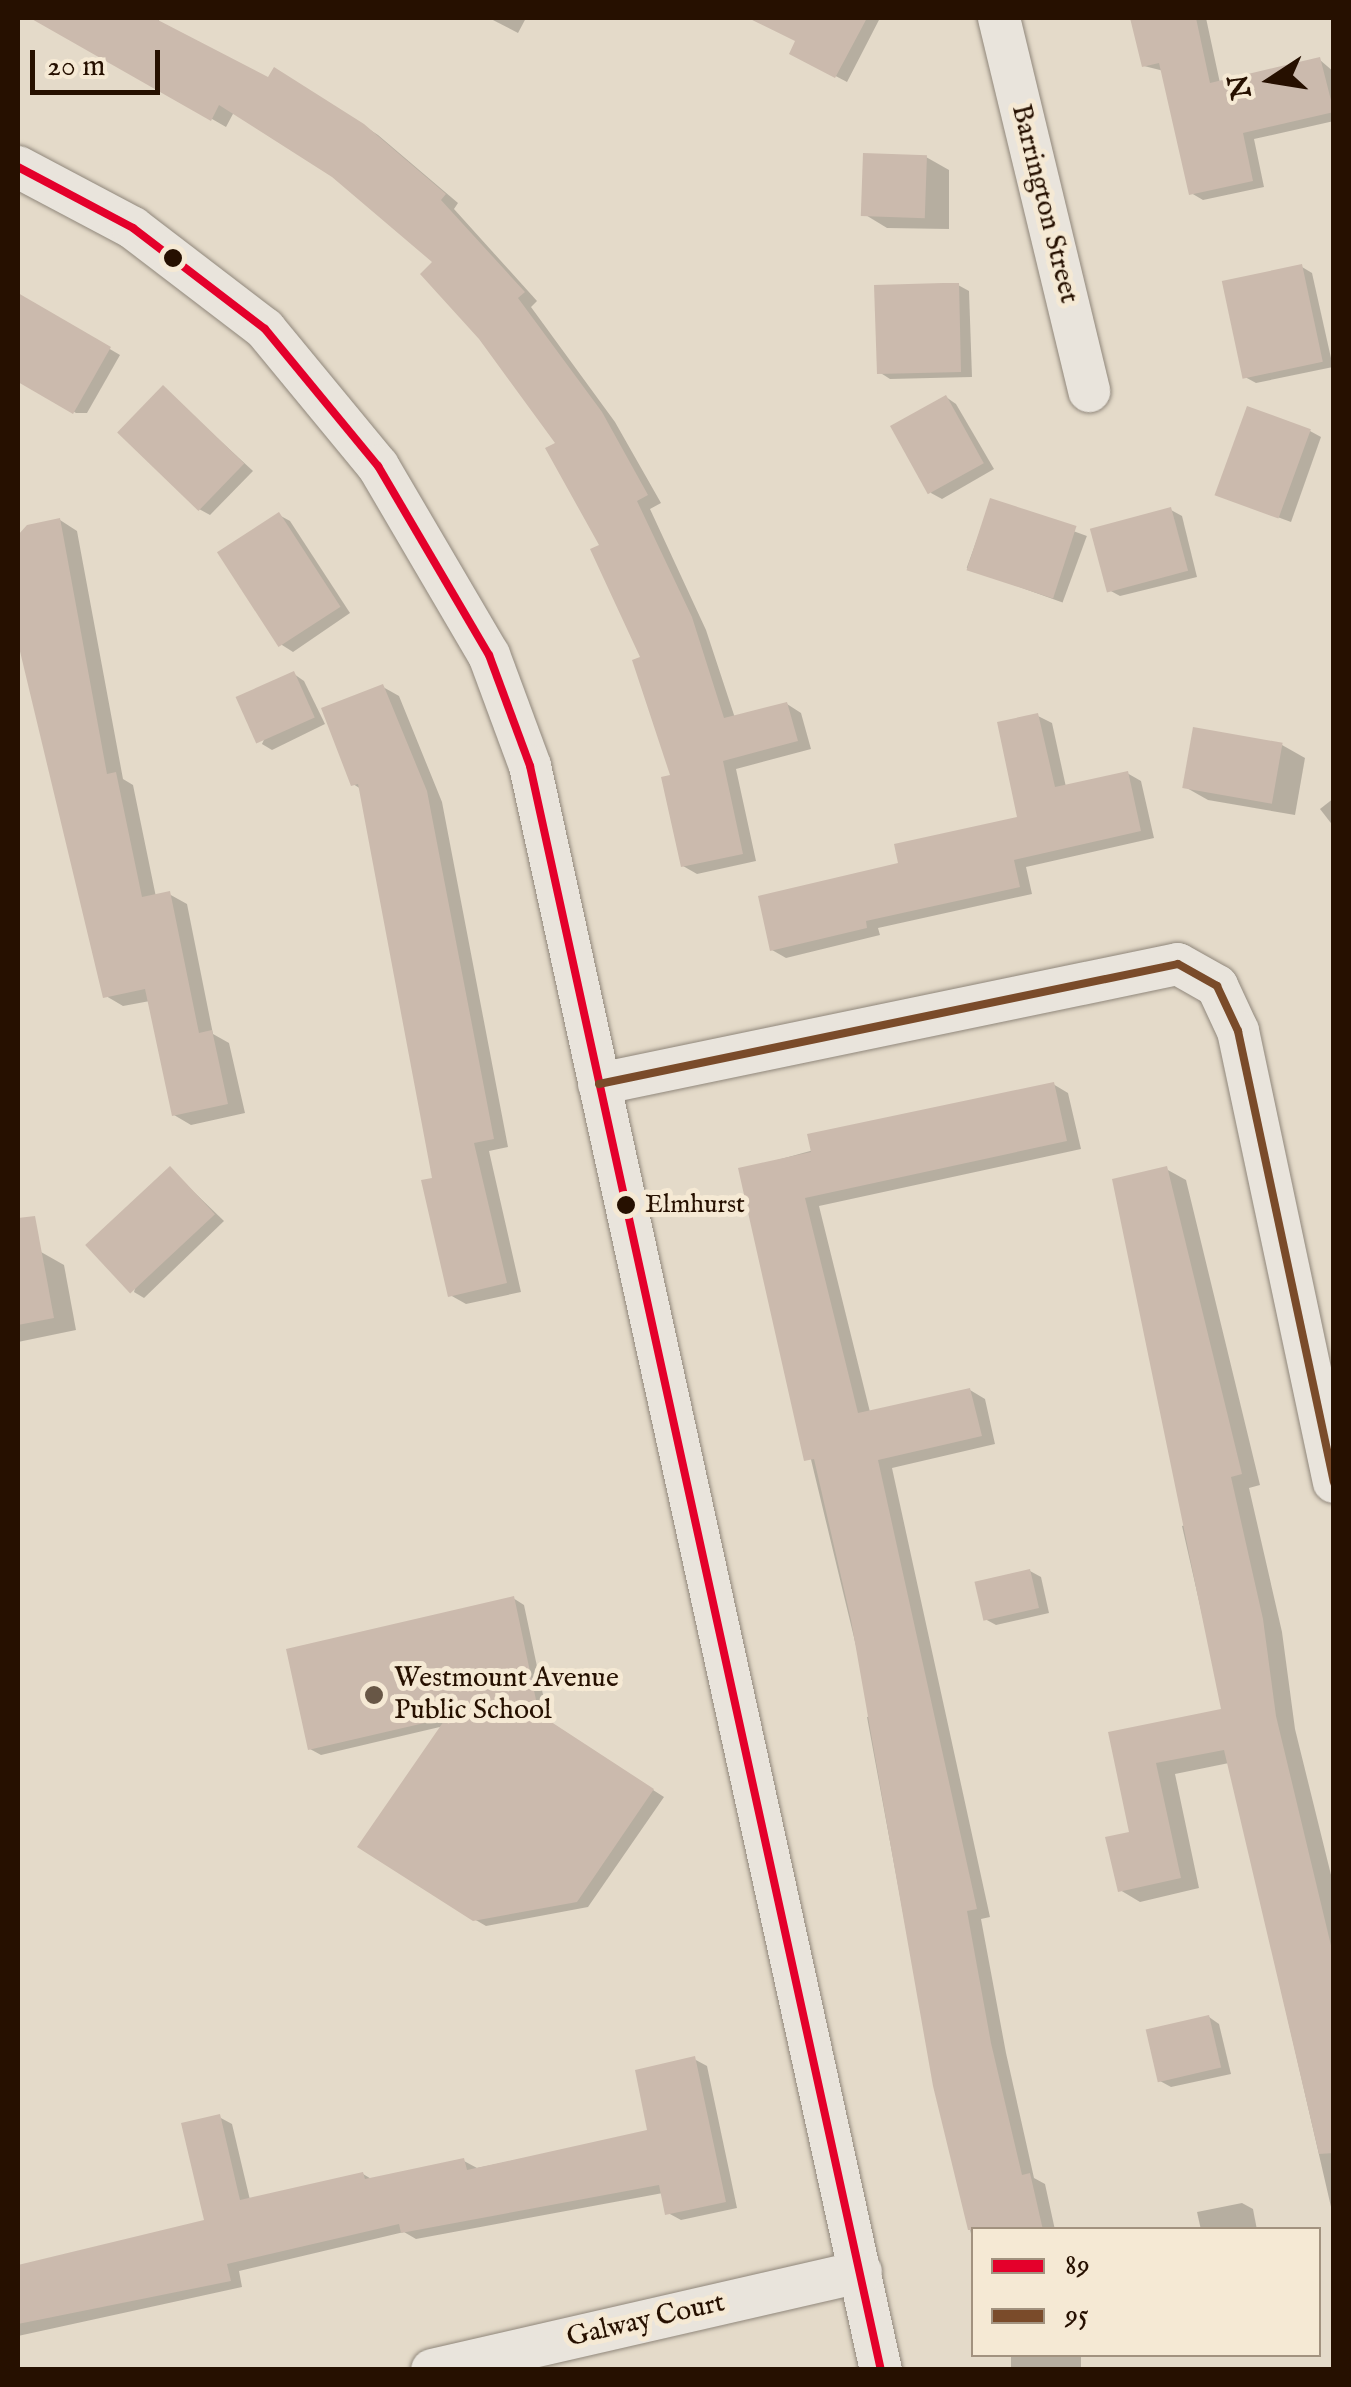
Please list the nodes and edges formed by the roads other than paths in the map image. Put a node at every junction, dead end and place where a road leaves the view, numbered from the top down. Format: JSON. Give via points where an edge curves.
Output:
{"nodes":[{"id":1,"x":999,"y":18,"type":"edge"},
{"id":2,"x":18,"y":167,"type":"edge"},
{"id":3,"x":1089,"y":391,"type":"dead end"},
{"id":4,"x":600,"y":1084,"type":"junction"},
{"id":5,"x":1334,"y":1482,"type":"edge"},
{"id":6,"x":861,"y":2272,"type":"junction"},
{"id":7,"x":432,"y":2370,"type":"edge"},
{"id":8,"x":881,"y":2370,"type":"edge"}],
"edges":[{"from":1,"to":3,"type":"street","name":"Barrington Street"},
{"from":2,"to":4,"type":"street","via":[[133,228],[200,273],[265,329],[378,466],[489,655],[530,766]]},
{"from":4,"to":5,"type":"street","via":[[1178,964],[1216,986],[1238,1031]]},
{"from":4,"to":6,"type":"street"},
{"from":6,"to":7,"type":"street","name":"Galway Court"},
{"from":6,"to":8,"type":"street"}]}
